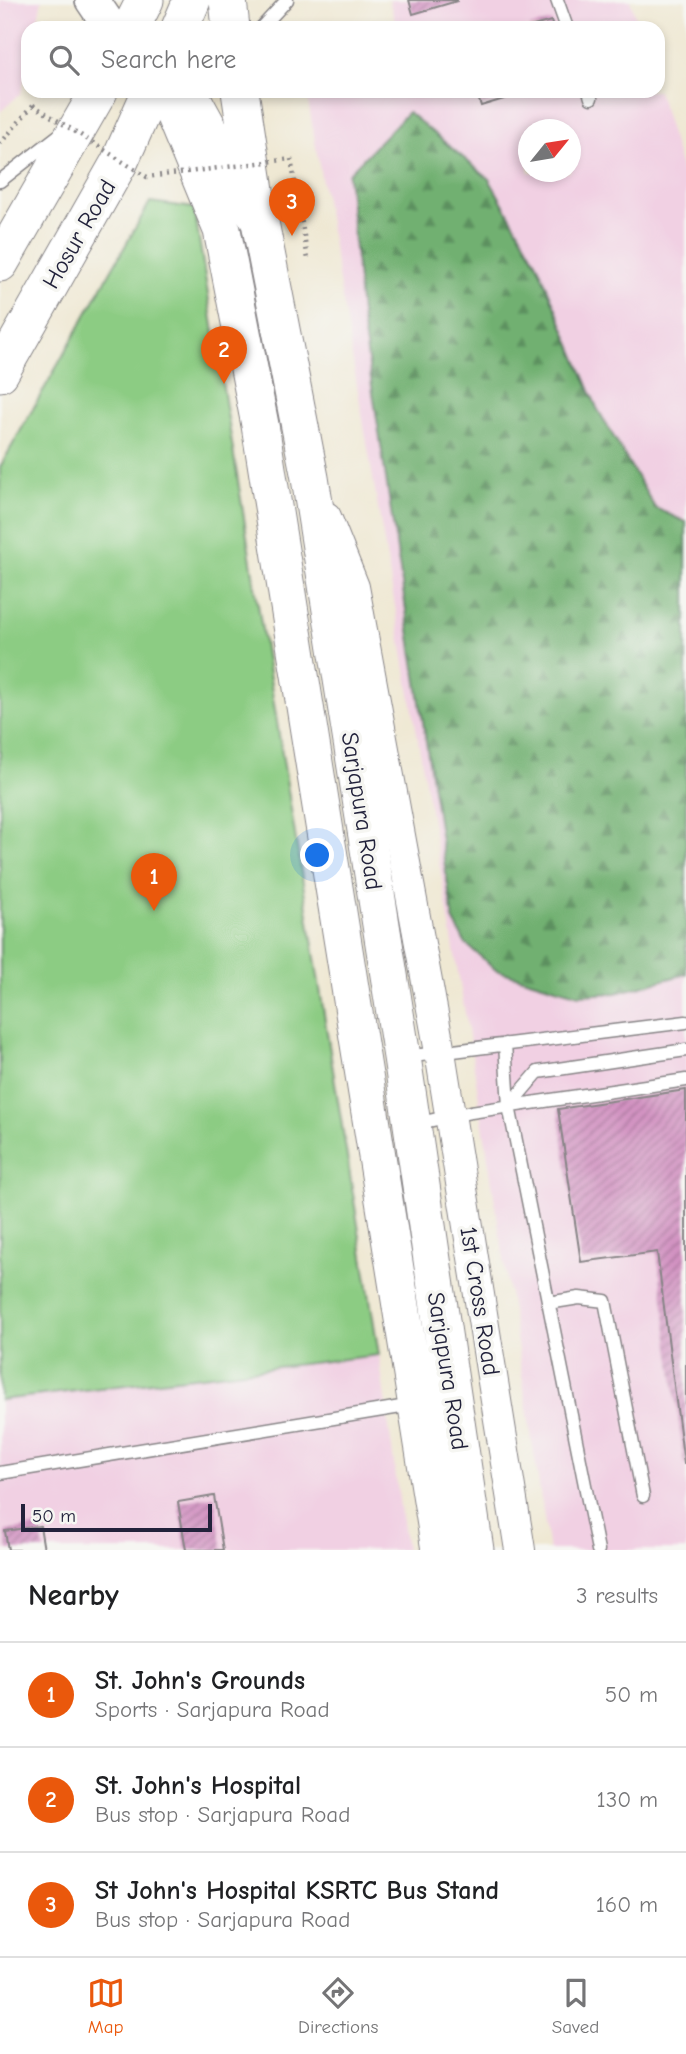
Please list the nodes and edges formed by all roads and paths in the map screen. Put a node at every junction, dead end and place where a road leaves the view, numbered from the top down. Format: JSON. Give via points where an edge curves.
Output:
{"nodes":[{"id":1,"x":145,"y":0,"type":"edge"},
{"id":2,"x":192,"y":0,"type":"edge"},
{"id":3,"x":228,"y":0,"type":"edge"},
{"id":4,"x":287,"y":0,"type":"edge"},
{"id":5,"x":557,"y":0,"type":"edge"},
{"id":6,"x":110,"y":19,"type":"edge"},
{"id":7,"x":183,"y":21,"type":"edge"},
{"id":8,"x":230,"y":21,"type":"edge"},
{"id":9,"x":268,"y":21,"type":"edge"},
{"id":10,"x":564,"y":21,"type":"edge"},
{"id":11,"x":148,"y":98,"type":"edge"},
{"id":12,"x":167,"y":98,"type":"edge"},
{"id":13,"x":192,"y":98,"type":"edge"},
{"id":14,"x":241,"y":98,"type":"edge"},
{"id":15,"x":92,"y":103,"type":"edge"},
{"id":16,"x":0,"y":144,"type":"edge"},
{"id":17,"x":0,"y":181,"type":"edge"},
{"id":18,"x":260,"y":222,"type":"junction"},
{"id":19,"x":308,"y":259,"type":"dead end"},
{"id":20,"x":0,"y":263,"type":"edge"},
{"id":21,"x":0,"y":373,"type":"edge"},
{"id":22,"x":310,"y":478,"type":"junction"},
{"id":23,"x":686,"y":1023,"type":"edge"},
{"id":24,"x":505,"y":1044,"type":"junction"},
{"id":25,"x":686,"y":1050,"type":"edge"},
{"id":26,"x":440,"y":1052,"type":"junction"},
{"id":27,"x":402,"y":1057,"type":"junction"},
{"id":28,"x":686,"y":1080,"type":"edge"},
{"id":29,"x":509,"y":1106,"type":"junction"},
{"id":30,"x":451,"y":1117,"type":"junction"},
{"id":31,"x":411,"y":1125,"type":"junction"},
{"id":32,"x":548,"y":1303,"type":"junction"},
{"id":33,"x":417,"y":1405,"type":"junction"},
{"id":34,"x":0,"y":1474,"type":"edge"},
{"id":35,"x":643,"y":1496,"type":"dead end"},
{"id":36,"x":440,"y":1550,"type":"edge"},
{"id":37,"x":475,"y":1550,"type":"edge"},
{"id":38,"x":520,"y":1550,"type":"edge"},
{"id":39,"x":598,"y":1550,"type":"edge"}],
"edges":[{"from":1,"to":6,"type":"main road"},
{"from":2,"to":7,"type":"main road"},
{"from":3,"to":8,"type":"main road"},
{"from":4,"to":9,"type":"lane"},
{"from":5,"to":10,"type":"lane"},
{"from":11,"to":21,"type":"main road","name":"Hosur Road","via":[[119,163]]},
{"from":12,"to":33,"type":"main road","name":"Sarjapura Road","via":[[222,230],[260,425]]},
{"from":13,"to":18,"type":"main road","name":"Sarjapura Road"},
{"from":14,"to":18,"type":"main road"},
{"from":15,"to":17,"type":"lane"},
{"from":15,"to":20,"type":"main road"},
{"from":16,"to":19,"type":"path","bridge":true,"via":[[33,105],[147,177],[291,159]]},
{"from":18,"to":22,"type":"main road","name":"Sarjapura Road"},
{"from":22,"to":26,"type":"street","name":"1st Cross Road","via":[[354,587]]},
{"from":22,"to":27,"type":"main road","name":"Sarjapura Road"},
{"from":23,"to":24,"type":"lane"},
{"from":24,"to":26,"type":"lane"},
{"from":24,"to":29,"type":"lane"},
{"from":25,"to":29,"type":"lane","via":[[537,1072]]},
{"from":26,"to":27,"type":"lane"},
{"from":26,"to":30,"type":"street","name":"1st Cross Road"},
{"from":27,"to":31,"type":"main road","name":"Sarjapura Road"},
{"from":28,"to":29,"type":"lane"},
{"from":29,"to":30,"type":"lane"},
{"from":29,"to":32,"type":"lane"},
{"from":30,"to":31,"type":"lane"},
{"from":30,"to":38,"type":"street","name":"1st Cross Road"},
{"from":31,"to":37,"type":"main road","name":"Sarjapura Road"},
{"from":32,"to":35,"type":"lane","via":[[579,1298],[605,1301]]},
{"from":32,"to":39,"type":"lane"},
{"from":33,"to":34,"type":"lane"},
{"from":33,"to":36,"type":"main road","name":"Sarjapura Road"}]}
